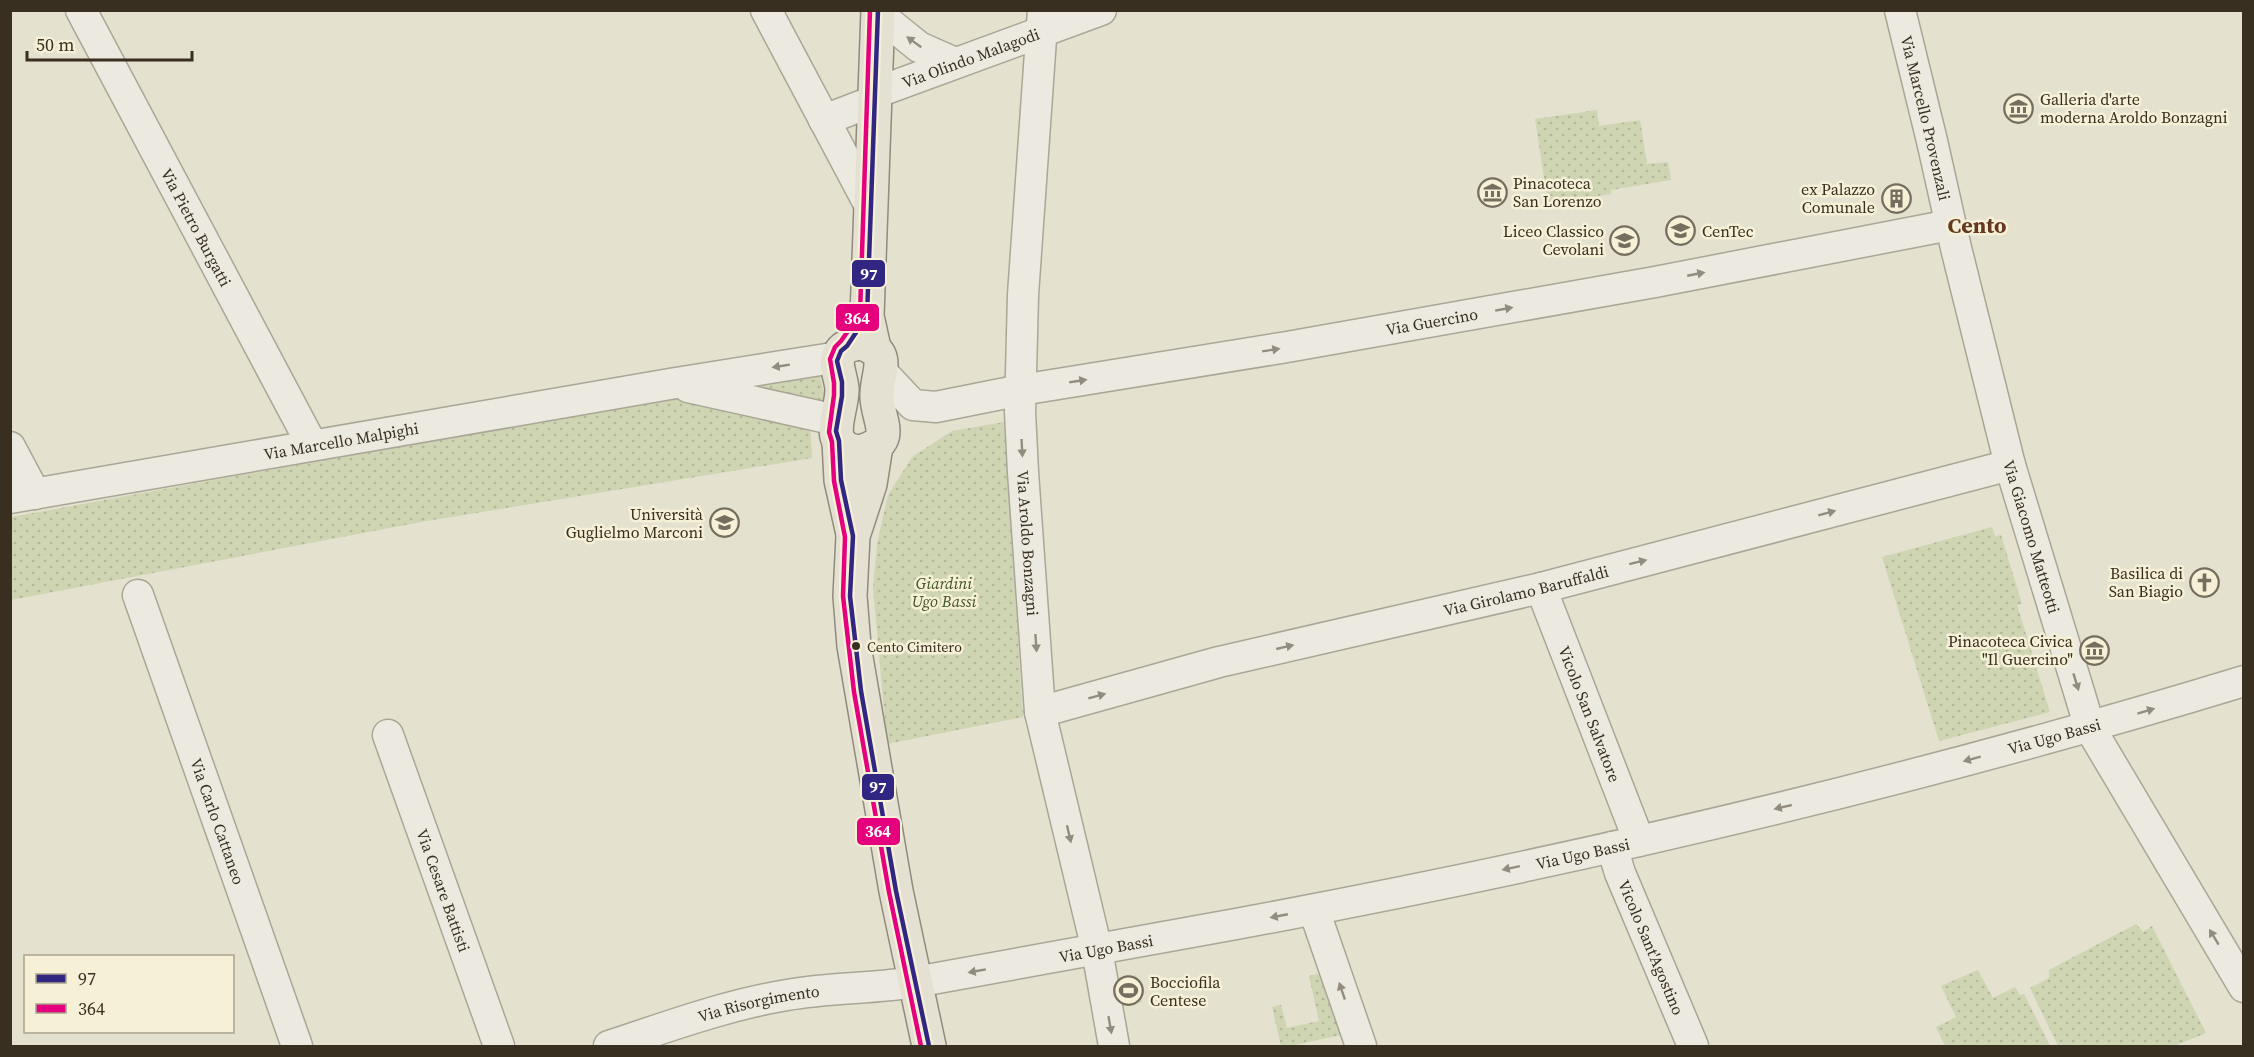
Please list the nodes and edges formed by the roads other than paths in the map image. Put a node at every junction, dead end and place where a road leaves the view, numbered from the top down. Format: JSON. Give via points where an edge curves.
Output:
{"nodes":[{"id":1,"x":81,"y":10,"type":"edge"},
{"id":2,"x":766,"y":10,"type":"edge"},
{"id":3,"x":1101,"y":10,"type":"edge"},
{"id":4,"x":1900,"y":10,"type":"edge"},
{"id":5,"x":878,"y":12,"type":"edge"},
{"id":6,"x":1042,"y":21,"type":"edge"},
{"id":7,"x":955,"y":63,"type":"junction"},
{"id":8,"x":875,"y":97,"type":"junction"},
{"id":9,"x":824,"y":120,"type":"junction"},
{"id":10,"x":870,"y":206,"type":"junction"},
{"id":11,"x":1950,"y":225,"type":"junction"},
{"id":12,"x":860,"y":355,"type":"junction"},
{"id":13,"x":670,"y":384,"type":"junction"},
{"id":14,"x":1021,"y":390,"type":"junction"},
{"id":15,"x":913,"y":405,"type":"junction"},
{"id":16,"x":838,"y":431,"type":"junction"},
{"id":17,"x":880,"y":437,"type":"junction"},
{"id":18,"x":312,"y":445,"type":"junction"},
{"id":19,"x":10,"y":447,"type":"edge"},
{"id":20,"x":2010,"y":465,"type":"junction"},
{"id":21,"x":23,"y":496,"type":"edge"},
{"id":22,"x":854,"y":536,"type":"junction"},
{"id":23,"x":1541,"y":588,"type":"junction"},
{"id":24,"x":138,"y":596,"type":"dead end"},
{"id":25,"x":2244,"y":681,"type":"edge"},
{"id":26,"x":1040,"y":712,"type":"junction"},
{"id":27,"x":2090,"y":728,"type":"junction"},
{"id":28,"x":388,"y":735,"type":"dead end"},
{"id":29,"x":1625,"y":844,"type":"junction"},
{"id":30,"x":1314,"y":910,"type":"junction"},
{"id":31,"x":1097,"y":950,"type":"junction"},
{"id":32,"x":914,"y":982,"type":"junction"},
{"id":33,"x":2244,"y":987,"type":"edge"},
{"id":34,"x":649,"y":1040,"type":"edge"},
{"id":35,"x":297,"y":1047,"type":"edge"},
{"id":36,"x":499,"y":1047,"type":"edge"},
{"id":37,"x":609,"y":1047,"type":"edge"},
{"id":38,"x":929,"y":1047,"type":"edge"},
{"id":39,"x":1113,"y":1047,"type":"edge"},
{"id":40,"x":1361,"y":1047,"type":"edge"},
{"id":41,"x":1693,"y":1047,"type":"edge"}],
"edges":[{"from":1,"to":18,"type":"street","name":"Via Pietro Burgatti"},
{"from":2,"to":9,"type":"street"},
{"from":3,"to":6,"type":"street","name":"Via Olindo Malagodi"},
{"from":4,"to":11,"type":"street","name":"Via Marcello Provenzali"},
{"from":7,"to":5,"type":"street","one_way":true,"via":[[919,47]]},
{"from":5,"to":8,"type":"main road"},
{"from":6,"to":7,"type":"street","name":"Via Olindo Malagodi"},
{"from":6,"to":14,"type":"street","name":"Via Aroldo Bonzagni","via":[[1023,295]]},
{"from":7,"to":8,"type":"street","name":"Via Olindo Malagodi"},
{"from":8,"to":9,"type":"street","name":"Via Olindo Malagodi"},
{"from":8,"to":10,"type":"main road"},
{"from":9,"to":10,"type":"street"},
{"from":10,"to":12,"type":"main road","via":[[867,316]]},
{"from":14,"to":11,"type":"street","name":"Via Guercino","one_way":true,"via":[[1574,297]]},
{"from":11,"to":20,"type":"street","name":"Via Giacomo Matteotti"},
{"from":12,"to":13,"type":"street","name":"Via Marcello Malpighi","one_way":true},
{"from":12,"to":15,"type":"street"},
{"from":12,"to":16,"type":"main road","via":[[837,361],[842,382]]},
{"from":12,"to":17,"type":"main road","via":[[877,395]]},
{"from":13,"to":16,"type":"street","name":"Via Marcello Malpighi"},
{"from":13,"to":18,"type":"street","name":"Via Marcello Malpighi"},
{"from":14,"to":15,"type":"street","name":"Via Guercino","via":[[936,407]]},
{"from":14,"to":26,"type":"street","name":"Via Aroldo Bonzagni","one_way":true},
{"from":15,"to":17,"type":"street"},
{"from":16,"to":17,"type":"main road","via":[[853,451],[871,449]]},
{"from":16,"to":22,"type":"main road","via":[[841,480]]},
{"from":17,"to":22,"type":"main road"},
{"from":18,"to":21,"type":"street","name":"Via Marcello Malpighi"},
{"from":19,"to":21,"type":"street"},
{"from":23,"to":20,"type":"street","name":"Via Girolamo Baruffaldi","one_way":true},
{"from":20,"to":27,"type":"street","name":"Via Giacomo Matteotti","one_way":true},
{"from":22,"to":32,"type":"main road","via":[[850,596],[854,646]]},
{"from":26,"to":23,"type":"street","name":"Via Girolamo Baruffaldi","one_way":true,"via":[[1219,662]]},
{"from":23,"to":29,"type":"street","name":"Vicolo San Salvatore"},
{"from":24,"to":35,"type":"street","name":"Via Carlo Cattaneo"},
{"from":27,"to":25,"type":"street","name":"Via Ugo Bassi","one_way":true},
{"from":26,"to":31,"type":"street","name":"Via Aroldo Bonzagni","one_way":true},
{"from":27,"to":29,"type":"street","name":"Via Ugo Bassi","one_way":true,"via":[[1859,789]]},
{"from":33,"to":27,"type":"street","name":"Via Giacomo Matteotti","one_way":true},
{"from":28,"to":36,"type":"street","name":"Via Cesare Battisti"},
{"from":29,"to":30,"type":"street","name":"Via Ugo Bassi","one_way":true},
{"from":29,"to":41,"type":"street","name":"Vicolo Sant'Agostino","via":[[1620,873]]},
{"from":30,"to":31,"type":"street","name":"Via Ugo Bassi","one_way":true},
{"from":40,"to":30,"type":"street","one_way":true},
{"from":31,"to":32,"type":"street","name":"Via Ugo Bassi","one_way":true},
{"from":31,"to":39,"type":"street","name":"Via Aroldo Bonzagni","one_way":true},
{"from":32,"to":34,"type":"street","name":"Via Risorgimento","via":[[765,999]]},
{"from":32,"to":38,"type":"main road"},
{"from":34,"to":37,"type":"street","name":"Via Risorgimento"}]}
